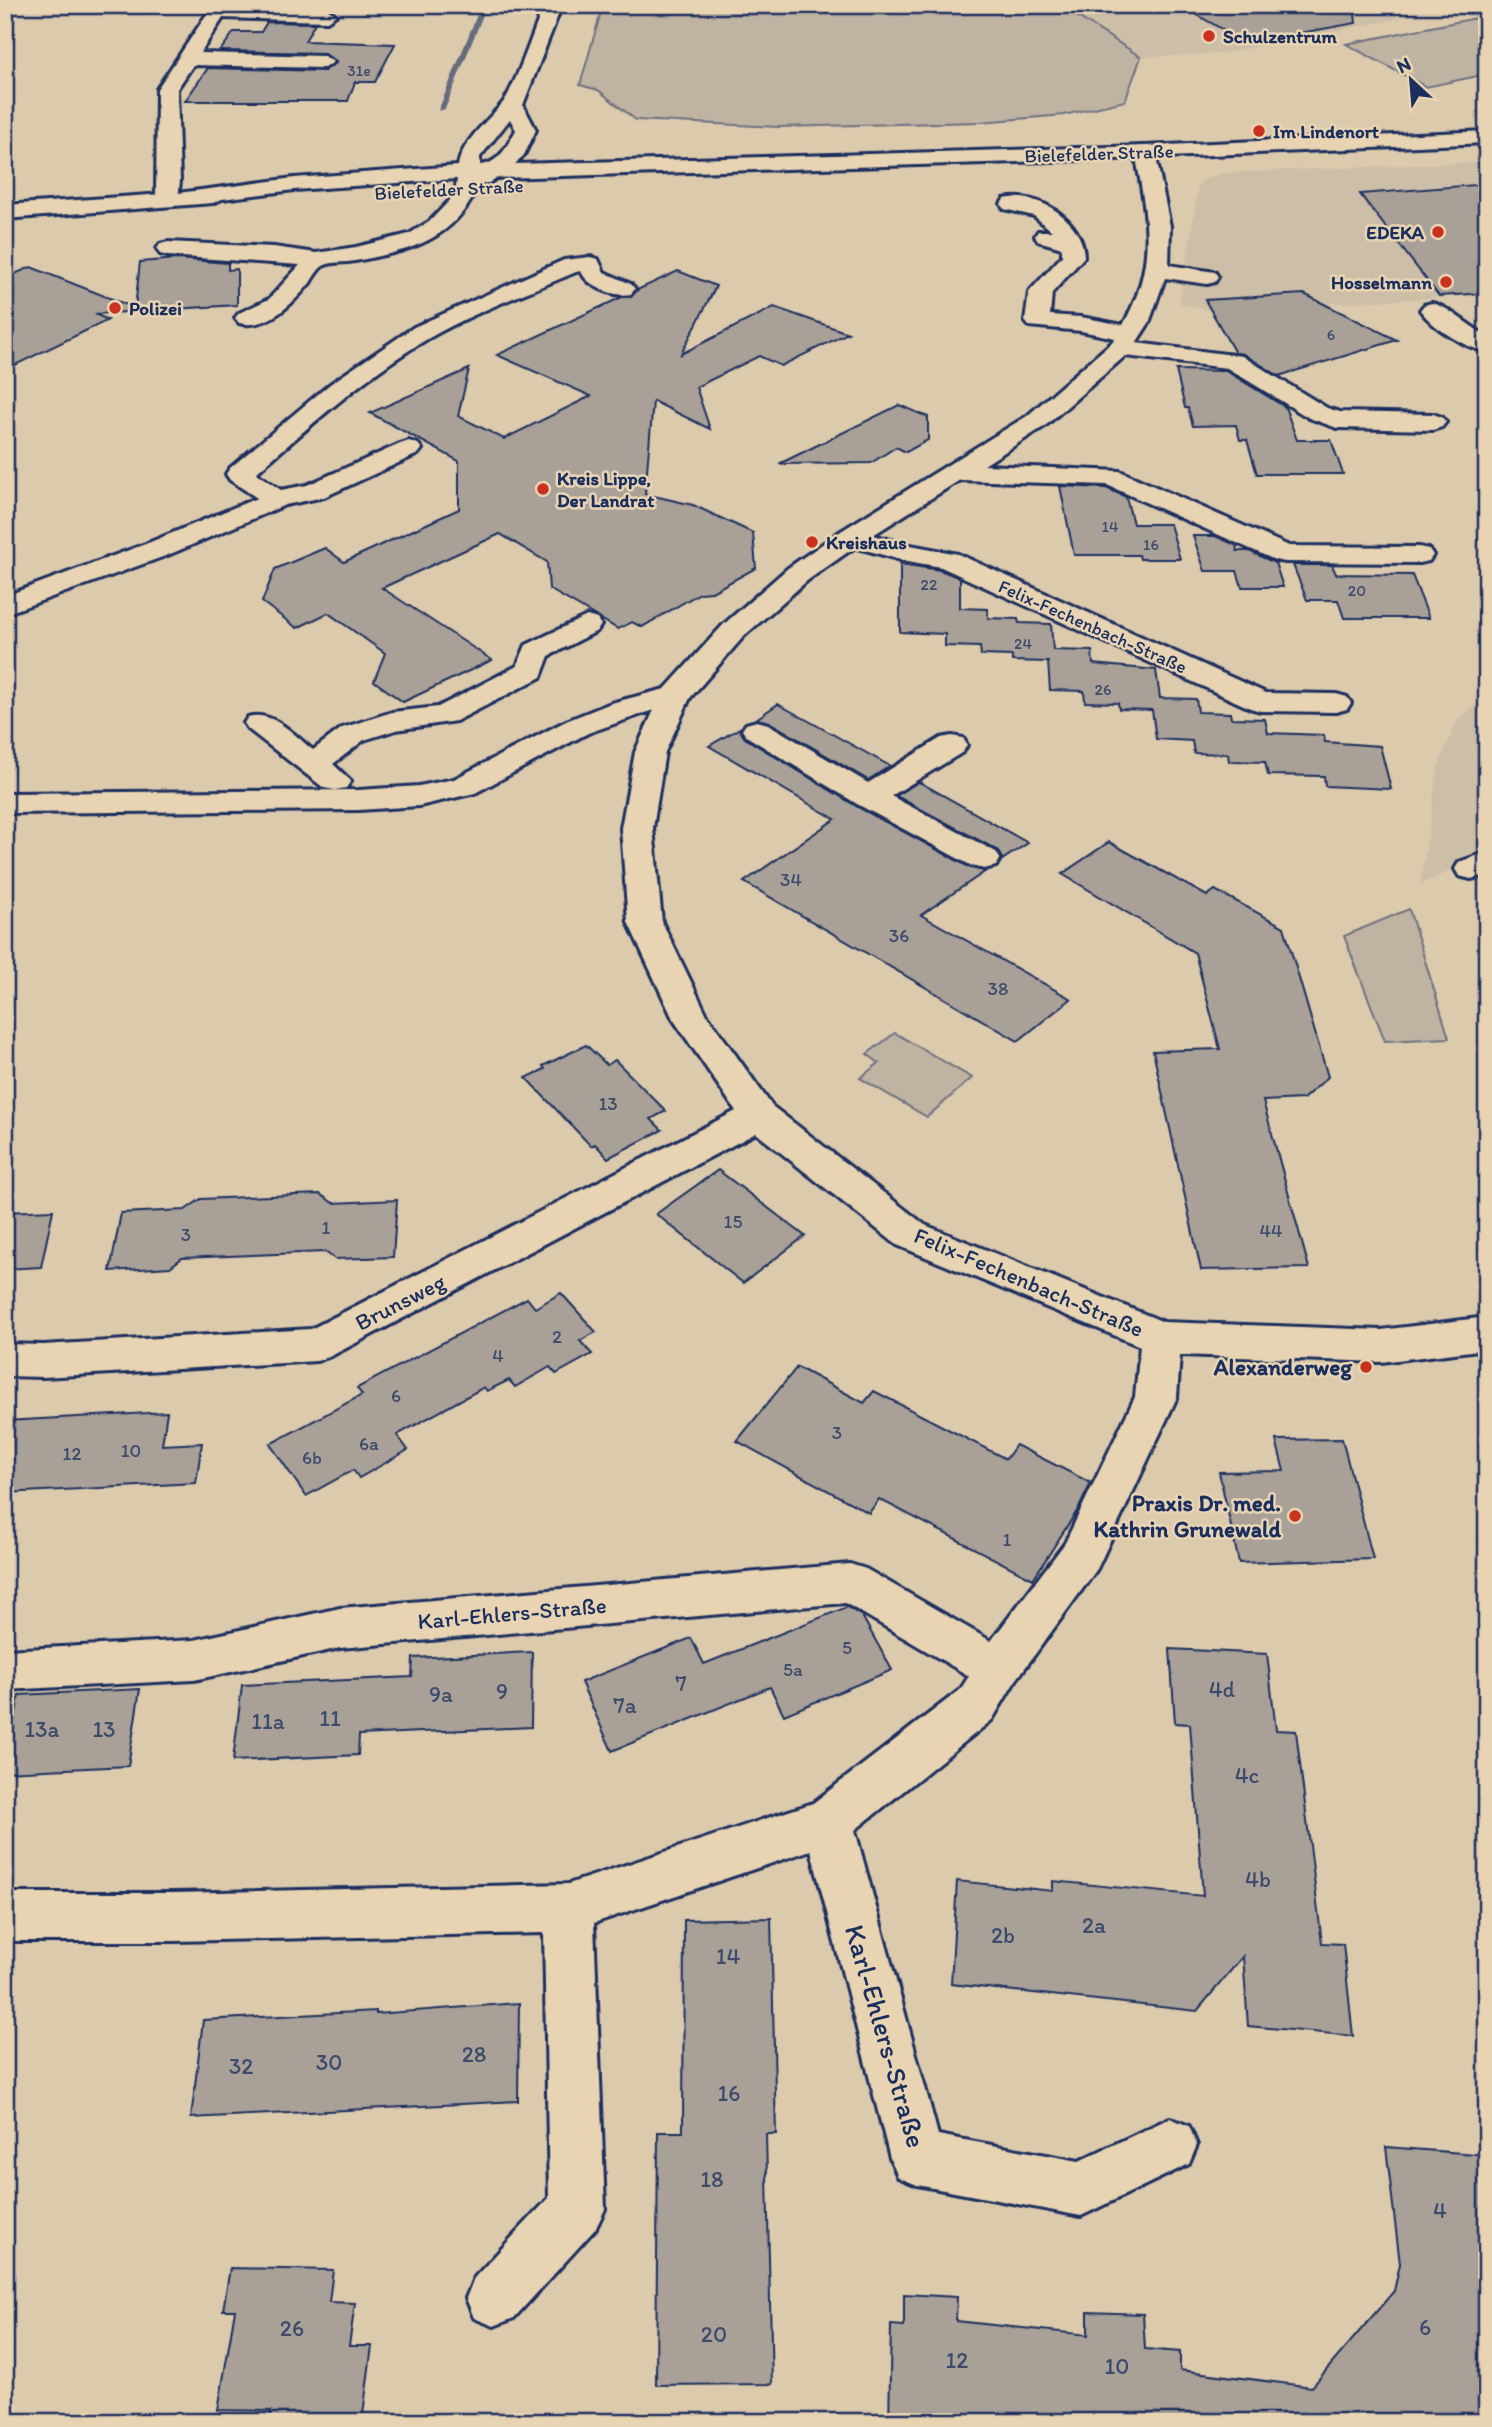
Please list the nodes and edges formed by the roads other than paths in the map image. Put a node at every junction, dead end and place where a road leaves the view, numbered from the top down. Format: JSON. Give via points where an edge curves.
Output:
{"nodes":[{"id":1,"x":553,"y":5,"type":"edge"},
{"id":2,"x":220,"y":9,"type":"edge"},
{"id":3,"x":327,"y":15,"type":"dead end"},
{"id":4,"x":188,"y":59,"type":"junction"},
{"id":5,"x":324,"y":62,"type":"dead end"},
{"id":6,"x":513,"y":105,"type":"junction"},
{"id":7,"x":1487,"y":137,"type":"edge"},
{"id":8,"x":542,"y":140,"type":"junction"},
{"id":9,"x":1145,"y":152,"type":"junction"},
{"id":10,"x":711,"y":165,"type":"junction"},
{"id":11,"x":629,"y":168,"type":"junction"},
{"id":12,"x":475,"y":177,"type":"junction"},
{"id":13,"x":176,"y":198,"type":"junction"},
{"id":14,"x":1012,"y":204,"type":"dead end"},
{"id":15,"x":5,"y":212,"type":"edge"},
{"id":16,"x":1046,"y":236,"type":"dead end"},
{"id":17,"x":1073,"y":244,"type":"junction"},
{"id":18,"x":168,"y":249,"type":"dead end"},
{"id":19,"x":316,"y":260,"type":"junction"},
{"id":20,"x":1157,"y":270,"type":"junction"},
{"id":21,"x":1207,"y":276,"type":"dead end"},
{"id":22,"x":623,"y":289,"type":"dead end"},
{"id":23,"x":1432,"y":310,"type":"dead end"},
{"id":24,"x":247,"y":318,"type":"dead end"},
{"id":25,"x":1129,"y":335,"type":"junction"},
{"id":26,"x":1487,"y":345,"type":"edge"},
{"id":27,"x":1433,"y":422,"type":"dead end"},
{"id":28,"x":409,"y":449,"type":"dead end"},
{"id":29,"x":953,"y":472,"type":"junction"},
{"id":30,"x":277,"y":499,"type":"junction"},
{"id":31,"x":851,"y":537,"type":"junction"},
{"id":32,"x":1419,"y":555,"type":"dead end"},
{"id":33,"x":5,"y":606,"type":"edge"},
{"id":34,"x":587,"y":625,"type":"dead end"},
{"id":35,"x":676,"y":695,"type":"junction"},
{"id":36,"x":1335,"y":703,"type":"dead end"},
{"id":37,"x":259,"y":723,"type":"dead end"},
{"id":38,"x":757,"y":730,"type":"dead end"},
{"id":39,"x":931,"y":744,"type":"dead end"},
{"id":40,"x":314,"y":764,"type":"junction"},
{"id":41,"x":868,"y":797,"type":"junction"},
{"id":42,"x":359,"y":800,"type":"junction"},
{"id":43,"x":5,"y":803,"type":"edge"},
{"id":44,"x":984,"y":859,"type":"dead end"},
{"id":45,"x":759,"y":1115,"type":"junction"},
{"id":46,"x":1487,"y":1333,"type":"edge"},
{"id":47,"x":1161,"y":1338,"type":"junction"},
{"id":48,"x":5,"y":1360,"type":"edge"},
{"id":49,"x":5,"y":1670,"type":"edge"},
{"id":50,"x":998,"y":1670,"type":"junction"},
{"id":51,"x":828,"y":1821,"type":"junction"},
{"id":52,"x":568,"y":1908,"type":"junction"},
{"id":53,"x":5,"y":1917,"type":"edge"},
{"id":54,"x":1170,"y":2145,"type":"dead end"},
{"id":55,"x":494,"y":2298,"type":"dead end"}],
"edges":[{"from":1,"to":6,"type":"street"},
{"from":2,"to":3,"type":"street"},
{"from":2,"to":4,"type":"street"},
{"from":4,"to":5,"type":"street"},
{"from":4,"to":13,"type":"street","via":[[167,89],[169,181]]},
{"from":6,"to":8,"type":"street"},
{"from":6,"to":12,"type":"street","via":[[470,157]]},
{"from":7,"to":9,"type":"street","name":"Bielefelder Straße"},
{"from":8,"to":11,"type":"street"},
{"from":8,"to":12,"type":"street"},
{"from":9,"to":10,"type":"street","name":"Bielefelder Straße"},
{"from":9,"to":20,"type":"street","name":"Felix-Fechenbach-Straße","via":[[1159,226]]},
{"from":10,"to":11,"type":"street","name":"Bielefelder Straße"},
{"from":10,"to":12,"type":"street","name":"Bielefelder Straße","via":[[547,184]]},
{"from":11,"to":12,"type":"street","name":"Bielefelder Straße"},
{"from":12,"to":13,"type":"street","name":"Bielefelder Straße","via":[[295,196]]},
{"from":12,"to":19,"type":"street","via":[[438,226],[417,239]]},
{"from":13,"to":15,"type":"street","name":"Bielefelder Straße"},
{"from":14,"to":17,"type":"street","via":[[1036,208],[1057,219]]},
{"from":16,"to":17,"type":"street"},
{"from":17,"to":25,"type":"street","via":[[1073,257],[1033,301],[1081,324]]},
{"from":18,"to":19,"type":"street"},
{"from":19,"to":24,"type":"street","via":[[275,305],[260,316]]},
{"from":20,"to":21,"type":"street"},
{"from":20,"to":25,"type":"street","name":"Felix-Fechenbach-Straße"},
{"from":22,"to":30,"type":"street","via":[[594,276],[590,264],[572,265],[402,344],[239,474]]},
{"from":23,"to":26,"type":"street"},
{"from":25,"to":27,"type":"street","via":[[1233,361],[1337,420]]},
{"from":25,"to":29,"type":"street","name":"Felix-Fechenbach-Straße","via":[[1035,421]]},
{"from":28,"to":30,"type":"street","via":[[315,491]]},
{"from":29,"to":31,"type":"street","name":"Felix-Fechenbach-Straße"},
{"from":29,"to":32,"type":"street","via":[[1111,477],[1285,554]]},
{"from":30,"to":33,"type":"street"},
{"from":31,"to":35,"type":"street","name":"Felix-Fechenbach-Straße","via":[[798,574],[734,630]]},
{"from":31,"to":36,"type":"street","name":"Felix-Fechenbach-Straße","via":[[948,560],[1261,702]]},
{"from":34,"to":40,"type":"street","via":[[536,651],[531,671],[445,715],[392,722],[353,734]]},
{"from":35,"to":42,"type":"street","via":[[577,727],[464,786],[419,796]]},
{"from":35,"to":45,"type":"street","name":"Felix-Fechenbach-Straße","via":[[650,752],[637,828],[645,922],[691,1018]]},
{"from":37,"to":40,"type":"street"},
{"from":38,"to":41,"type":"street"},
{"from":39,"to":41,"type":"street"},
{"from":40,"to":42,"type":"street"},
{"from":41,"to":44,"type":"street"},
{"from":42,"to":43,"type":"street"},
{"from":45,"to":47,"type":"street","name":"Felix-Fechenbach-Straße","via":[[911,1235]]},
{"from":45,"to":48,"type":"street","name":"Brunsweg","via":[[317,1345]]},
{"from":46,"to":47,"type":"street","name":"Felix-Fechenbach-Straße","via":[[1381,1346]]},
{"from":47,"to":50,"type":"street","via":[[1156,1397],[1081,1556]]},
{"from":49,"to":50,"type":"street","name":"Karl-Ehlers-Straße","via":[[194,1660],[340,1628],[850,1583]]},
{"from":50,"to":51,"type":"street","via":[[976,1705]]},
{"from":51,"to":52,"type":"street"},
{"from":51,"to":54,"type":"street","name":"Karl-Ehlers-Straße","via":[[917,2158],[1081,2189]]},
{"from":52,"to":53,"type":"street"},
{"from":52,"to":55,"type":"street","via":[[577,2209]]}]}
